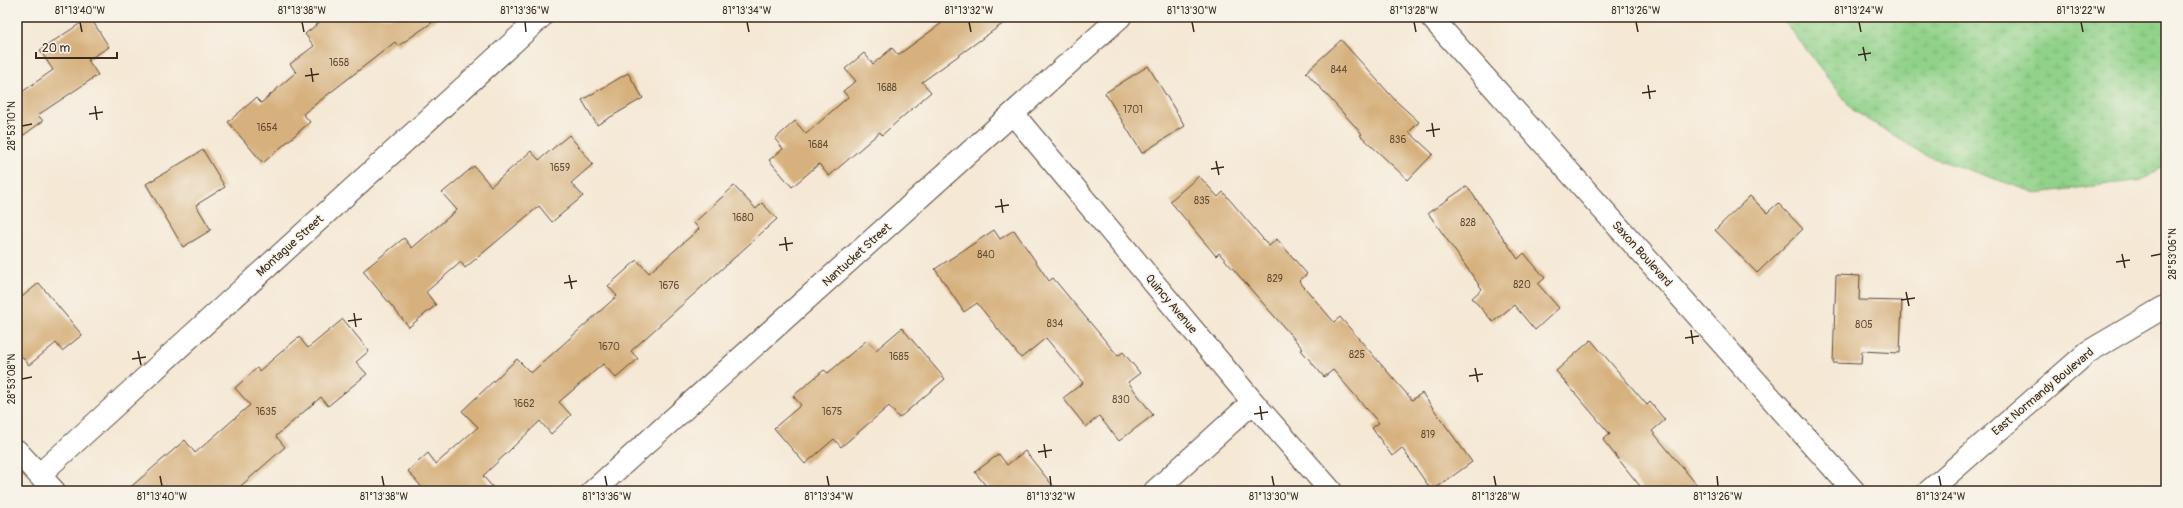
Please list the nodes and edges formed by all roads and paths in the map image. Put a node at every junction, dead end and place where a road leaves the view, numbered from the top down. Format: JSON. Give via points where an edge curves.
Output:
{"nodes":[{"id":1,"x":541,"y":17,"type":"edge"},
{"id":2,"x":1120,"y":17,"type":"edge"},
{"id":3,"x":1431,"y":17,"type":"edge"},
{"id":4,"x":1014,"y":115,"type":"junction"},
{"id":5,"x":2166,"y":306,"type":"edge"},
{"id":6,"x":1253,"y":402,"type":"junction"},
{"id":7,"x":17,"y":451,"type":"edge"},
{"id":8,"x":39,"y":475,"type":"junction"},
{"id":9,"x":54,"y":491,"type":"edge"},
{"id":10,"x":593,"y":491,"type":"edge"},
{"id":11,"x":1155,"y":491,"type":"edge"},
{"id":12,"x":1331,"y":491,"type":"edge"},
{"id":13,"x":1854,"y":491,"type":"edge"},
{"id":14,"x":1929,"y":491,"type":"edge"}],
"edges":[{"from":1,"to":8,"type":"street","name":"Montague Street"},
{"from":2,"to":4,"type":"street","name":"Nantucket Street"},
{"from":3,"to":13,"type":"street","name":"Saxon Boulevard"},
{"from":4,"to":6,"type":"street","name":"Quincy Avenue"},
{"from":4,"to":10,"type":"street","name":"Nantucket Street"},
{"from":5,"to":14,"type":"street","name":"East Normandy Boulevard","via":[[2088,352]]},
{"from":6,"to":11,"type":"street"},
{"from":6,"to":12,"type":"street","name":"Quincy Avenue"},
{"from":7,"to":8,"type":"street"},
{"from":8,"to":9,"type":"street"}]}
